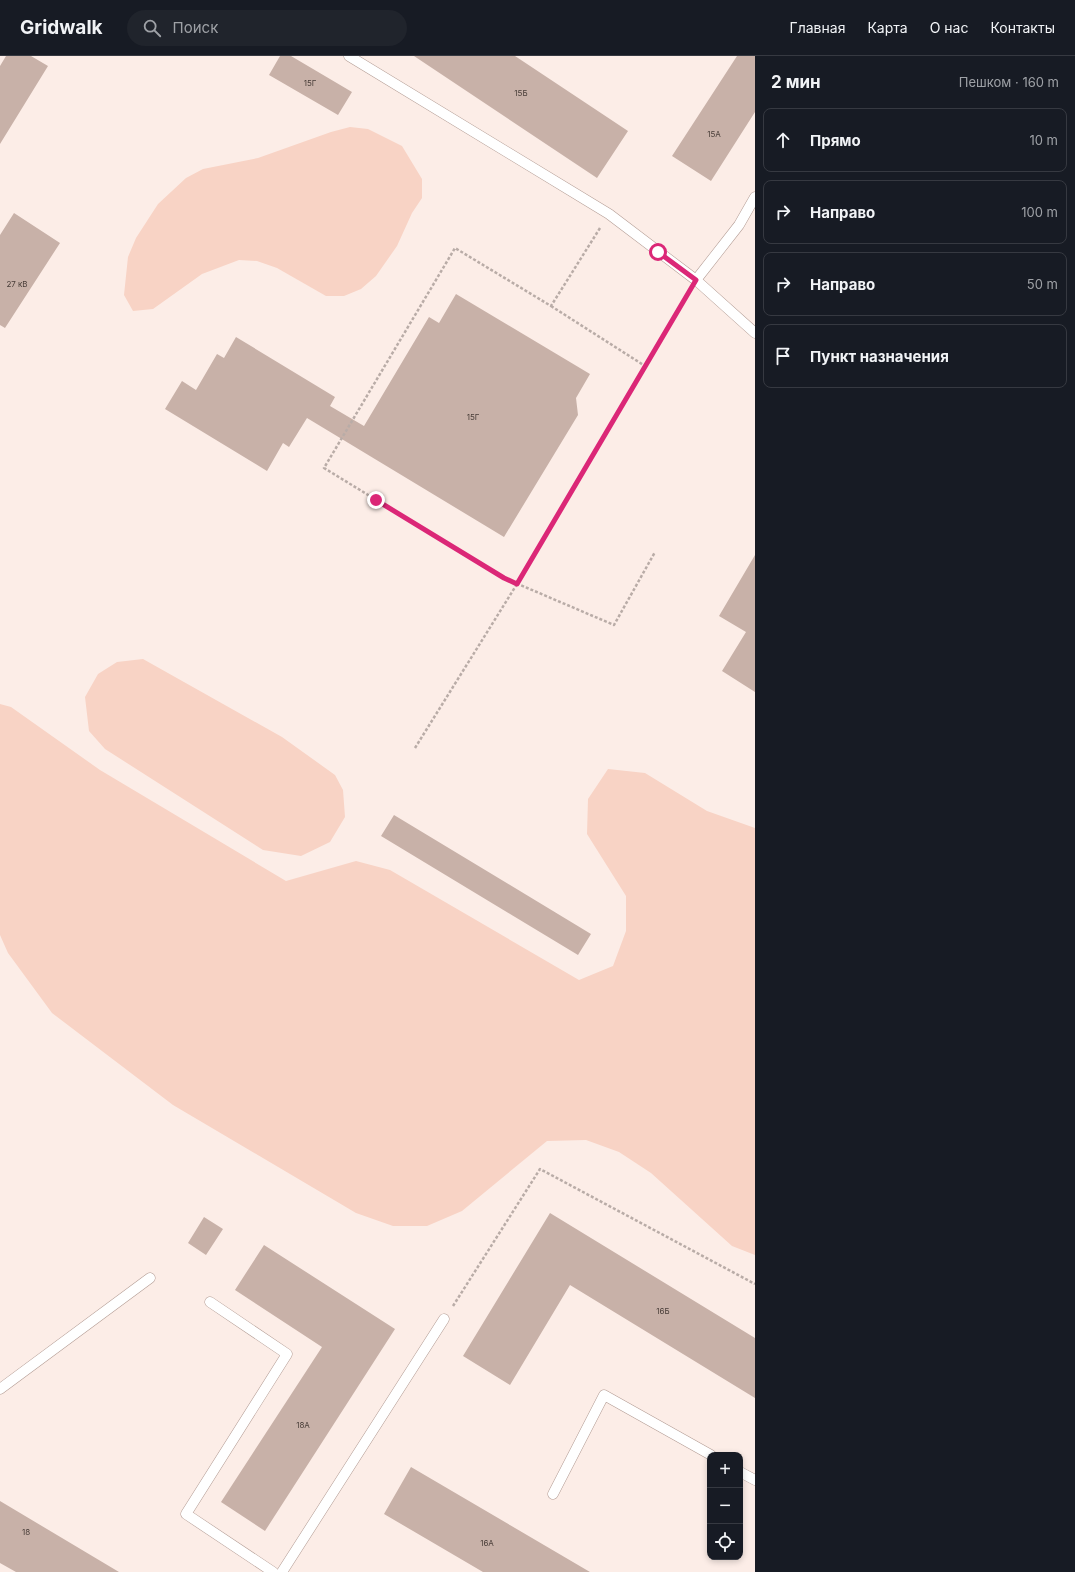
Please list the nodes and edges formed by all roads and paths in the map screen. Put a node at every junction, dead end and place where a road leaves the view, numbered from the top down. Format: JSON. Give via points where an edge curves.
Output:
{"nodes":[{"id":1,"x":349,"y":56,"type":"edge"},
{"id":2,"x":755,"y":197,"type":"edge"},
{"id":3,"x":608,"y":214,"type":"junction"},
{"id":4,"x":696,"y":280,"type":"junction"},
{"id":5,"x":550,"y":306,"type":"junction"},
{"id":6,"x":755,"y":333,"type":"edge"},
{"id":7,"x":645,"y":366,"type":"junction"},
{"id":8,"x":655,"y":552,"type":"dead end"},
{"id":9,"x":517,"y":584,"type":"junction"},
{"id":10,"x":415,"y":748,"type":"dead end"},
{"id":11,"x":150,"y":1278,"type":"dead end"},
{"id":12,"x":755,"y":1284,"type":"edge"},
{"id":13,"x":210,"y":1302,"type":"dead end"},
{"id":14,"x":444,"y":1319,"type":"joint"},
{"id":15,"x":0,"y":1389,"type":"edge"},
{"id":16,"x":707,"y":1453,"type":"edge"},
{"id":17,"x":743,"y":1474,"type":"edge"},
{"id":18,"x":755,"y":1480,"type":"edge"},
{"id":19,"x":552,"y":1494,"type":"dead end"},
{"id":20,"x":273,"y":1572,"type":"edge"},
{"id":21,"x":282,"y":1572,"type":"edge"}],
"edges":[{"from":1,"to":3,"type":"lane"},
{"from":2,"to":4,"type":"lane","via":[[739,225]]},
{"from":3,"to":4,"type":"lane"},
{"from":3,"to":5,"type":"path"},
{"from":4,"to":6,"type":"lane"},
{"from":4,"to":7,"type":"path"},
{"from":5,"to":7,"type":"path"},
{"from":5,"to":9,"type":"path","via":[[455,248],[324,468]]},
{"from":7,"to":9,"type":"path"},
{"from":8,"to":9,"type":"path","via":[[614,625]]},
{"from":9,"to":10,"type":"path"},
{"from":11,"to":15,"type":"lane"},
{"from":12,"to":14,"type":"path","via":[[540,1169]]},
{"from":13,"to":20,"type":"lane","via":[[287,1354],[186,1514]]},
{"from":14,"to":21,"type":"lane"},
{"from":16,"to":19,"type":"lane","via":[[604,1394]]},
{"from":17,"to":18,"type":"lane"}]}
